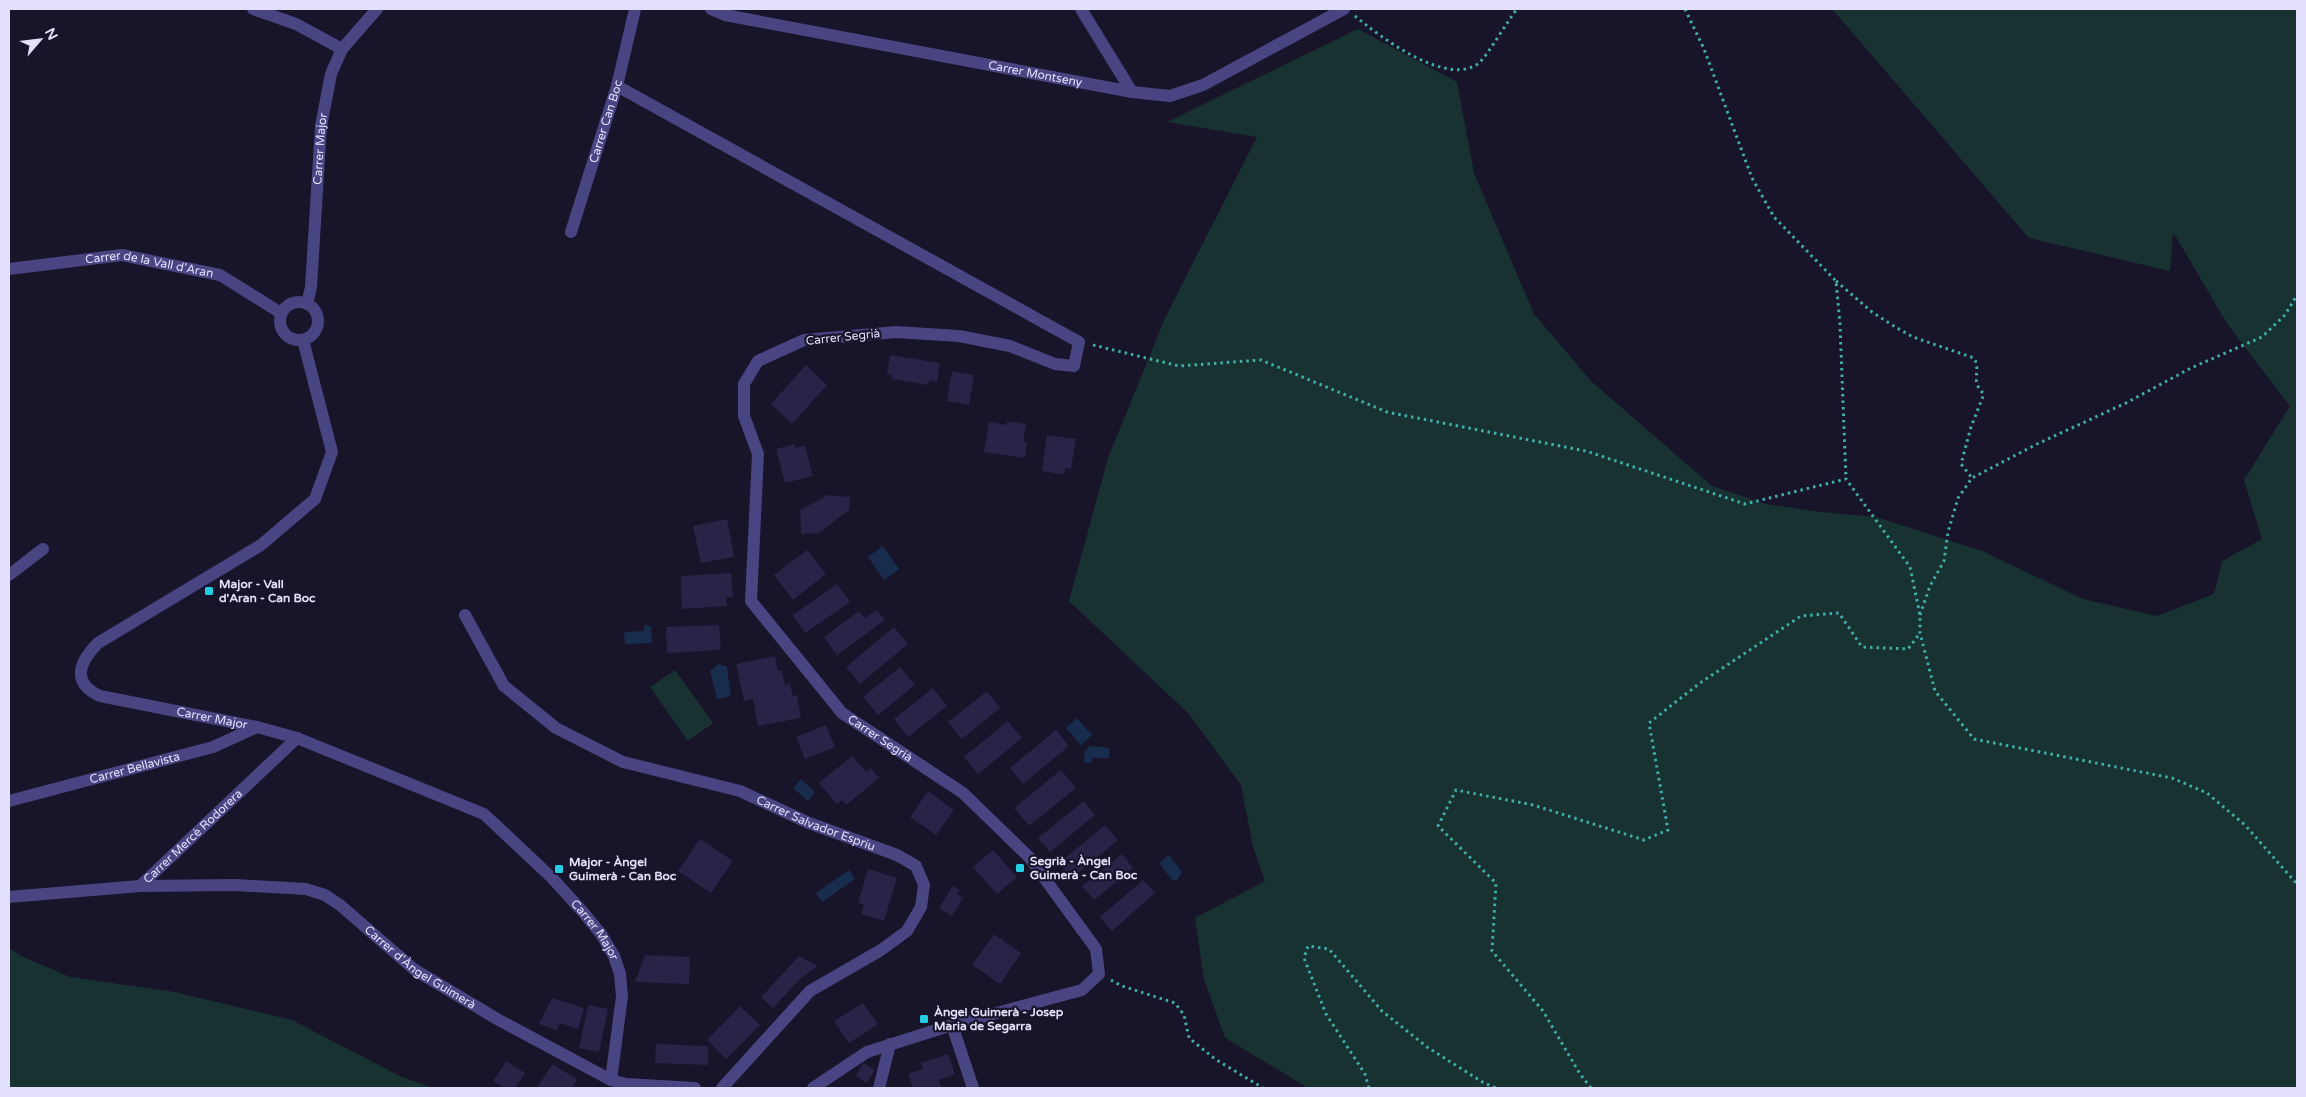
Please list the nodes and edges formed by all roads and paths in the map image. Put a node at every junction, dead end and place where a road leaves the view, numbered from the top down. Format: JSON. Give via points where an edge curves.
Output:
{"nodes":[{"id":1,"x":253,"y":9,"type":"edge"},
{"id":2,"x":376,"y":9,"type":"edge"},
{"id":3,"x":635,"y":9,"type":"edge"},
{"id":4,"x":711,"y":9,"type":"edge"},
{"id":5,"x":1081,"y":9,"type":"edge"},
{"id":6,"x":1517,"y":9,"type":"edge"},
{"id":7,"x":1685,"y":9,"type":"edge"},
{"id":8,"x":1340,"y":12,"type":"edge"},
{"id":9,"x":756,"y":15,"type":"edge"},
{"id":10,"x":342,"y":49,"type":"junction"},
{"id":11,"x":617,"y":86,"type":"junction"},
{"id":12,"x":1132,"y":92,"type":"junction"},
{"id":13,"x":571,"y":232,"type":"dead end"},
{"id":14,"x":9,"y":269,"type":"edge"},
{"id":15,"x":1836,"y":280,"type":"junction"},
{"id":16,"x":2297,"y":295,"type":"edge"},
{"id":17,"x":307,"y":304,"type":"junction"},
{"id":18,"x":281,"y":313,"type":"junction"},
{"id":19,"x":303,"y":340,"type":"junction"},
{"id":20,"x":1079,"y":342,"type":"junction"},
{"id":21,"x":1972,"y":478,"type":"junction"},
{"id":22,"x":1846,"y":479,"type":"junction"},
{"id":23,"x":43,"y":549,"type":"dead end"},
{"id":24,"x":9,"y":575,"type":"edge"},
{"id":25,"x":465,"y":615,"type":"dead end"},
{"id":26,"x":1920,"y":615,"type":"junction"},
{"id":27,"x":1920,"y":633,"type":"junction"},
{"id":28,"x":257,"y":727,"type":"junction"},
{"id":29,"x":298,"y":738,"type":"junction"},
{"id":30,"x":9,"y":801,"type":"edge"},
{"id":31,"x":2297,"y":884,"type":"edge"},
{"id":32,"x":140,"y":886,"type":"junction"},
{"id":33,"x":9,"y":897,"type":"edge"},
{"id":34,"x":1100,"y":974,"type":"junction"},
{"id":35,"x":952,"y":1025,"type":"junction"},
{"id":36,"x":890,"y":1044,"type":"junction"},
{"id":37,"x":611,"y":1080,"type":"junction"},
{"id":38,"x":695,"y":1088,"type":"edge"},
{"id":39,"x":722,"y":1088,"type":"edge"},
{"id":40,"x":813,"y":1088,"type":"edge"},
{"id":41,"x":879,"y":1088,"type":"edge"},
{"id":42,"x":973,"y":1088,"type":"edge"},
{"id":43,"x":1264,"y":1088,"type":"edge"},
{"id":44,"x":1369,"y":1088,"type":"edge"},
{"id":45,"x":1496,"y":1088,"type":"edge"},
{"id":46,"x":1591,"y":1088,"type":"edge"}],
"edges":[{"from":1,"to":10,"type":"street","via":[[296,24]]},
{"from":2,"to":10,"type":"street","name":"Carrer Major"},
{"from":3,"to":11,"type":"street","name":"Carrer Can Boc"},
{"from":4,"to":9,"type":"street","name":"Carrer Montseny","via":[[725,14]]},
{"from":5,"to":12,"type":"street"},
{"from":6,"to":8,"type":"path","via":[[1479,63],[1454,69],[1416,57]]},
{"from":7,"to":15,"type":"path","via":[[1704,49],[1752,178],[1774,217]]},
{"from":8,"to":12,"type":"street","name":"Carrer Montseny","via":[[1204,85],[1170,96]]},
{"from":9,"to":12,"type":"street","name":"Carrer Montseny"},
{"from":10,"to":17,"type":"street","name":"Carrer Major","via":[[331,74],[320,126],[311,287]]},
{"from":11,"to":13,"type":"street","name":"Carrer Can Boc"},
{"from":11,"to":20,"type":"street"},
{"from":14,"to":18,"type":"street","name":"Carrer de la Vall d'Aran","via":[[122,255],[220,275]]},
{"from":15,"to":21,"type":"path","via":[[1872,312],[1897,328],[1913,337],[1974,358],[1978,364],[1977,388],[1984,394],[1961,464]]},
{"from":15,"to":22,"type":"path"},
{"from":16,"to":21,"type":"path","via":[[2285,315],[2262,337],[2191,368]]},
{"from":17,"to":18,"type":"street","via":[[292,303]]},
{"from":17,"to":19,"type":"street","via":[[316,313],[318,324],[314,334]]},
{"from":18,"to":19,"type":"street","via":[[283,332],[292,339]]},
{"from":19,"to":28,"type":"street","name":"Carrer Major","via":[[332,452],[314,499],[261,544],[98,643],[88,653],[80,674],[90,691],[100,696]]},
{"from":20,"to":22,"type":"path","via":[[1179,366],[1261,360],[1388,412],[1586,451],[1745,504]]},
{"from":20,"to":34,"type":"street","name":"Carrer Segrià","via":[[1074,366],[1055,364],[1010,346],[959,336],[896,332],[804,340],[758,361],[744,384],[744,416],[758,454],[752,601],[842,713],[963,793],[1029,857],[1096,949]]},
{"from":21,"to":26,"type":"path","via":[[1958,498],[1944,561],[1930,586]]},
{"from":22,"to":26,"type":"path","via":[[1910,567]]},
{"from":23,"to":24,"type":"street"},
{"from":25,"to":39,"type":"street","name":"Carrer Salvador Espriu","via":[[504,686],[556,728],[624,762],[740,791],[809,823],[897,855],[916,866],[924,886],[921,907],[907,931],[810,991]]},
{"from":26,"to":27,"type":"path"},
{"from":27,"to":31,"type":"path","via":[[1935,691],[1974,739],[2172,778],[2207,793],[2245,825]]},
{"from":27,"to":46,"type":"path","via":[[1908,649],[1862,646],[1839,613],[1801,616],[1700,683],[1649,723],[1668,830],[1644,840],[1533,804],[1456,790],[1438,826],[1496,883],[1492,951],[1543,1011]]},
{"from":28,"to":29,"type":"street","name":"Carrer Major"},
{"from":28,"to":30,"type":"street","name":"Carrer Bellavista","via":[[213,747]]},
{"from":29,"to":32,"type":"street","name":"Carrer Mercè Rodorera"},
{"from":29,"to":37,"type":"street","name":"Carrer Major","via":[[484,814],[558,885],[601,934],[620,974],[622,996]]},
{"from":32,"to":33,"type":"street","name":"Carrer Mercè Rodorera"},
{"from":32,"to":37,"type":"street","name":"Carrer d'Àngel Guimerà","via":[[235,885],[306,889],[325,895],[414,970]]},
{"from":34,"to":35,"type":"street","via":[[1082,990]]},
{"from":34,"to":43,"type":"path","via":[[1122,986],[1175,1003],[1184,1015],[1189,1038],[1214,1059]]},
{"from":35,"to":36,"type":"street"},
{"from":35,"to":42,"type":"street"},
{"from":36,"to":40,"type":"street","via":[[867,1052]]},
{"from":36,"to":41,"type":"street"},
{"from":37,"to":38,"type":"street","name":"Carrer d'Àngel Guimerà","via":[[626,1084]]},
{"from":44,"to":45,"type":"path","via":[[1365,1074],[1326,1014],[1304,958],[1308,946],[1329,949],[1382,1012],[1427,1047]]}]}
